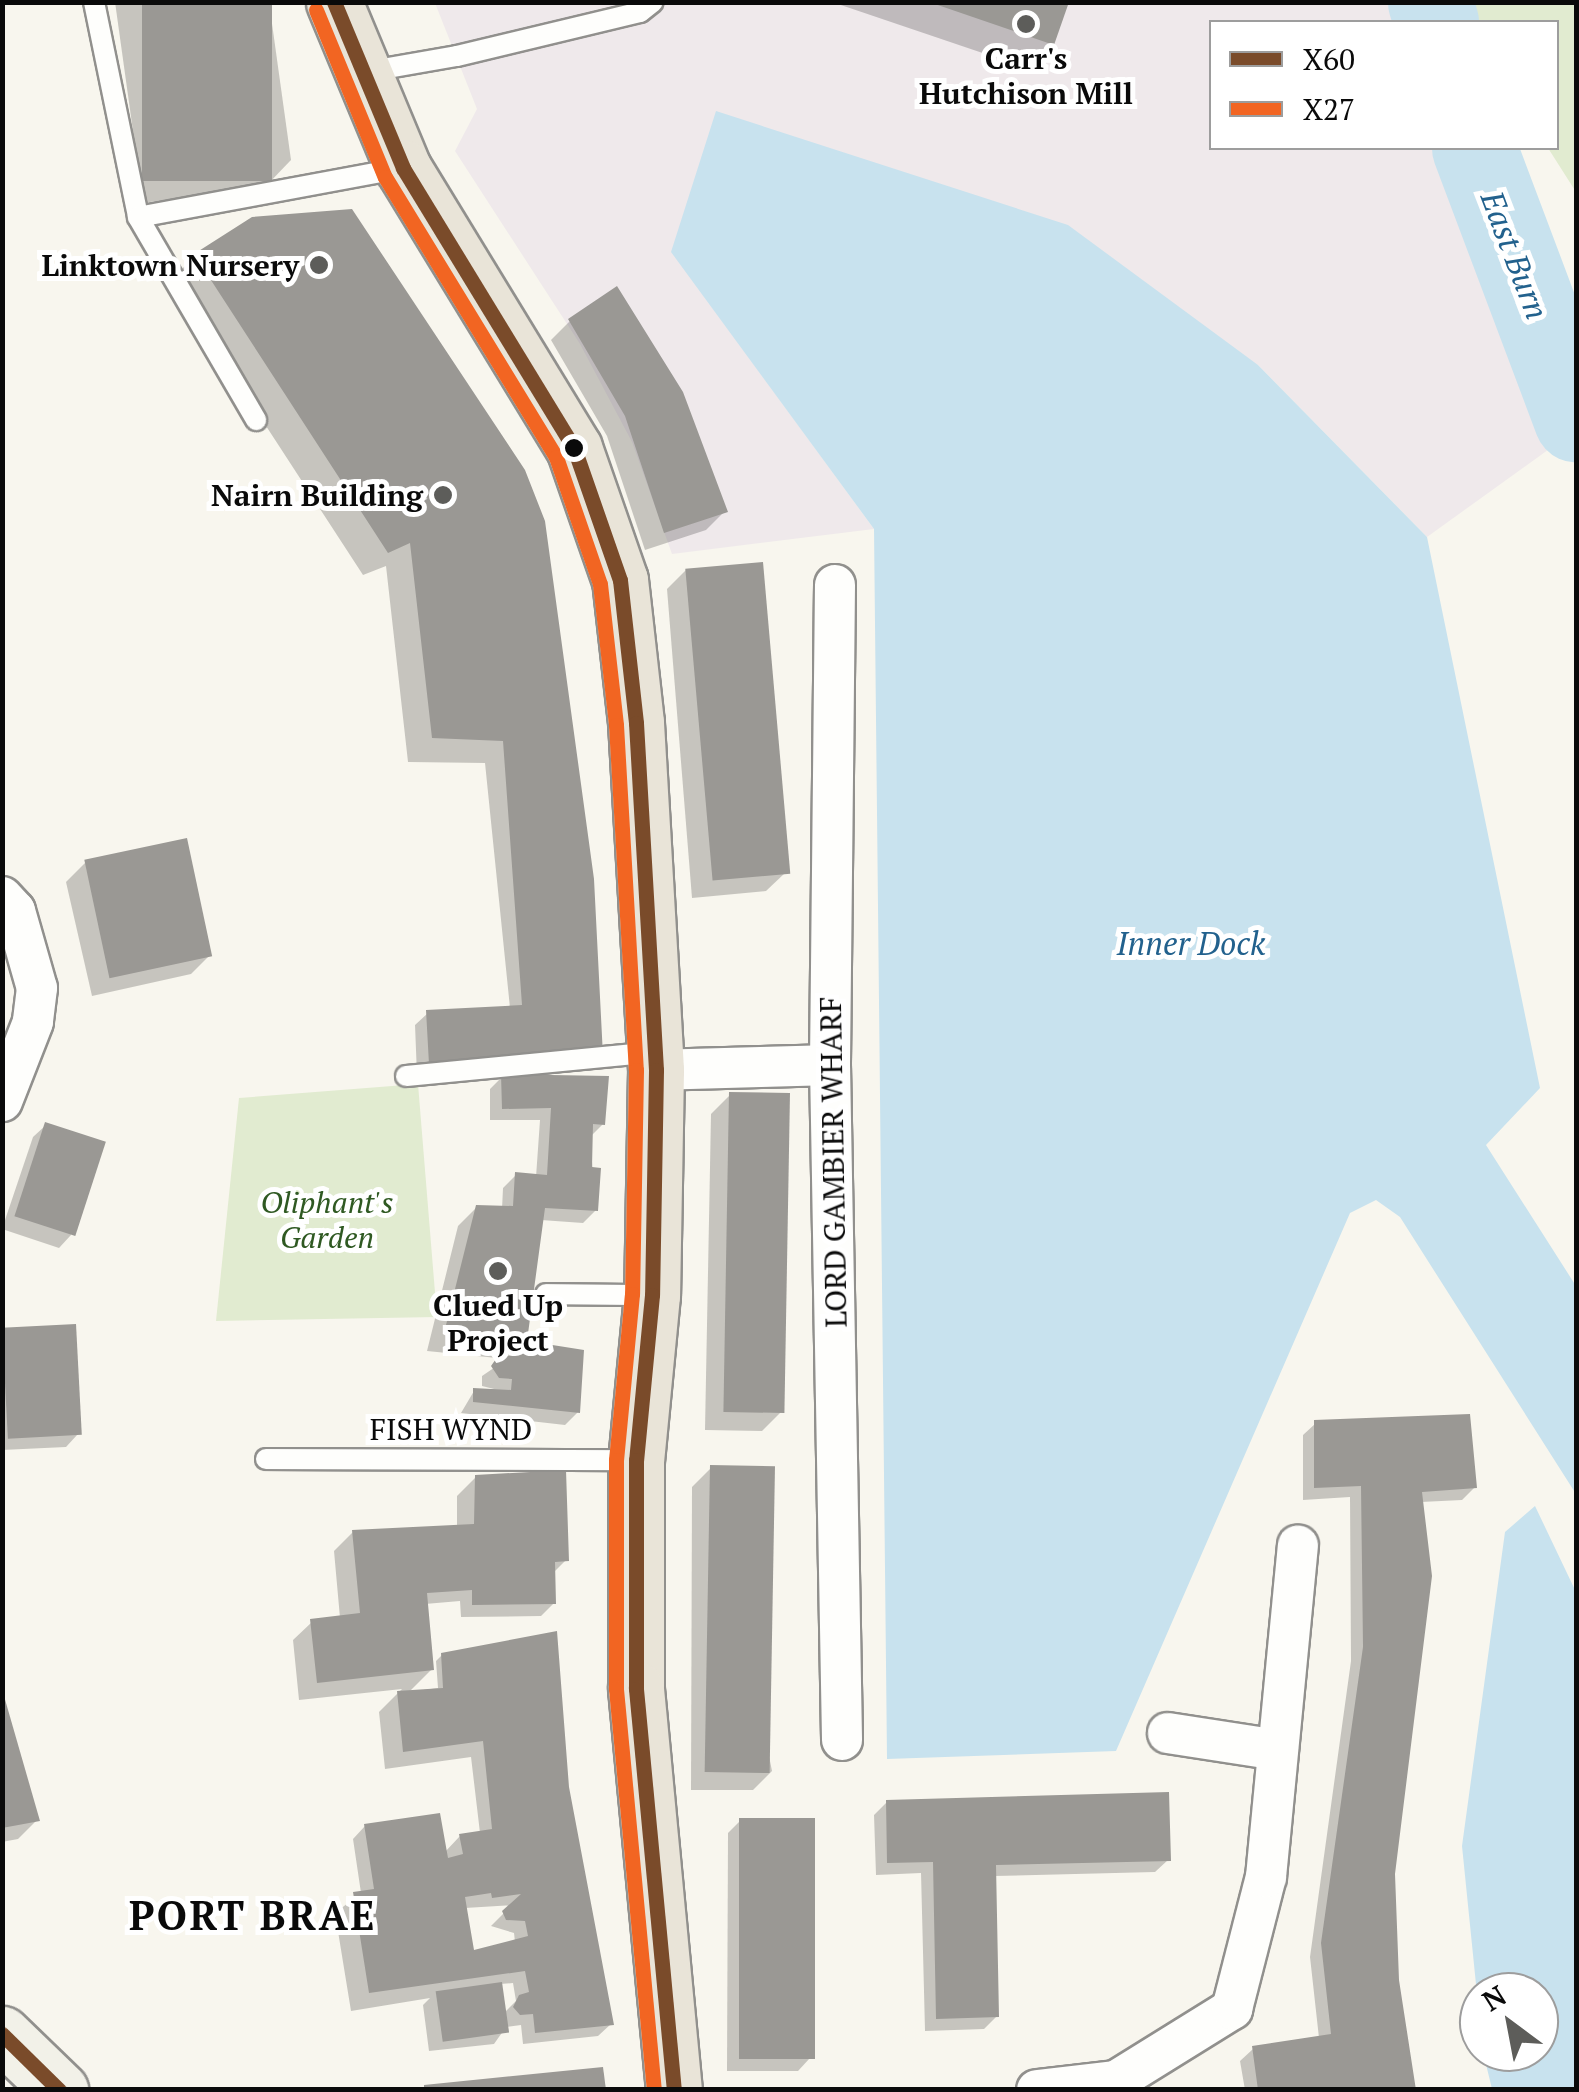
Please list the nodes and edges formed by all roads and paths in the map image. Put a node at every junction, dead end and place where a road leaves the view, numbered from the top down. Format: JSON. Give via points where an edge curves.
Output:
{"nodes":[{"id":1,"x":94,"y":2,"type":"edge"},
{"id":2,"x":334,"y":2,"type":"edge"},
{"id":3,"x":653,"y":2,"type":"edge"},
{"id":4,"x":359,"y":73,"type":"junction"},
{"id":5,"x":403,"y":168,"type":"junction"},
{"id":6,"x":138,"y":216,"type":"junction"},
{"id":7,"x":256,"y":420,"type":"dead end"},
{"id":8,"x":835,"y":585,"type":"dead end"},
{"id":9,"x":2,"y":898,"type":"edge"},
{"id":10,"x":656,"y":1061,"type":"junction"},
{"id":11,"x":830,"y":1065,"type":"junction"},
{"id":12,"x":406,"y":1076,"type":"dead end"},
{"id":13,"x":2,"y":1102,"type":"edge"},
{"id":14,"x":546,"y":1294,"type":"dead end"},
{"id":15,"x":652,"y":1295,"type":"junction"},
{"id":16,"x":266,"y":1459,"type":"dead end"},
{"id":17,"x":636,"y":1460,"type":"junction"},
{"id":18,"x":1298,"y":1546,"type":"dead end"},
{"id":19,"x":1168,"y":1734,"type":"dead end"},
{"id":20,"x":842,"y":1740,"type":"dead end"},
{"id":21,"x":1278,"y":1750,"type":"junction"},
{"id":22,"x":2,"y":2034,"type":"edge"},
{"id":23,"x":60,"y":2090,"type":"edge"},
{"id":24,"x":674,"y":2090,"type":"edge"},
{"id":25,"x":1037,"y":2090,"type":"edge"}],
"edges":[{"from":1,"to":6,"type":"lane"},
{"from":2,"to":4,"type":"main road"},
{"from":3,"to":4,"type":"lane","via":[[640,12],[494,48]]},
{"from":4,"to":5,"type":"main road"},
{"from":5,"to":6,"type":"lane"},
{"from":5,"to":10,"type":"main road","via":[[574,448],[620,580],[636,723]]},
{"from":6,"to":7,"type":"lane"},
{"from":8,"to":11,"type":"street","name":"LORD GAMBIER WHARF"},
{"from":9,"to":13,"type":"street","via":[[14,911],[37,988],[34,1022]]},
{"from":10,"to":11,"type":"street"},
{"from":10,"to":12,"type":"lane"},
{"from":10,"to":15,"type":"main road"},
{"from":11,"to":20,"type":"street","name":"LORD GAMBIER WHARF"},
{"from":14,"to":15,"type":"lane"},
{"from":15,"to":17,"type":"main road"},
{"from":16,"to":17,"type":"lane","name":"FISH WYND"},
{"from":17,"to":24,"type":"main road","via":[[636,1689]]},
{"from":18,"to":21,"type":"street"},
{"from":19,"to":21,"type":"street"},
{"from":21,"to":25,"type":"street","via":[[1266,1876],[1232,2009],[1116,2081]]},
{"from":22,"to":23,"type":"street"}]}
